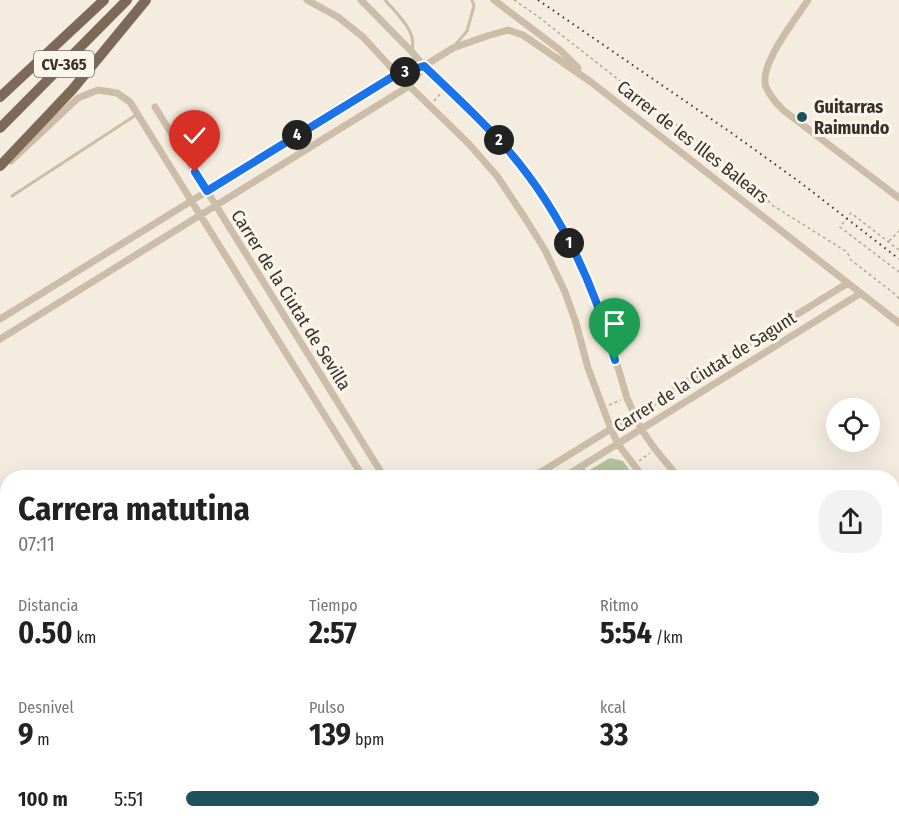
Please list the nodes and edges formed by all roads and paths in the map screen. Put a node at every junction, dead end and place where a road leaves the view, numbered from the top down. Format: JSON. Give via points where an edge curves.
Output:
{"nodes":[{"id":1,"x":104,"y":0,"type":"edge"},
{"id":2,"x":127,"y":0,"type":"edge"},
{"id":3,"x":146,"y":0,"type":"edge"},
{"id":4,"x":307,"y":0,"type":"edge"},
{"id":5,"x":361,"y":0,"type":"edge"},
{"id":6,"x":385,"y":0,"type":"edge"},
{"id":7,"x":472,"y":0,"type":"edge"},
{"id":8,"x":494,"y":0,"type":"edge"},
{"id":9,"x":514,"y":0,"type":"edge"},
{"id":10,"x":808,"y":0,"type":"edge"},
{"id":11,"x":453,"y":48,"type":"junction"},
{"id":12,"x":411,"y":51,"type":"junction"},
{"id":13,"x":424,"y":66,"type":"junction"},
{"id":14,"x":397,"y":74,"type":"junction"},
{"id":15,"x":591,"y":82,"type":"junction"},
{"id":16,"x":409,"y":86,"type":"junction"},
{"id":17,"x":446,"y":88,"type":"junction"},
{"id":18,"x":0,"y":97,"type":"edge"},
{"id":19,"x":430,"y":106,"type":"junction"},
{"id":20,"x":155,"y":107,"type":"dead end"},
{"id":21,"x":138,"y":114,"type":"junction"},
{"id":22,"x":0,"y":128,"type":"edge"},
{"id":23,"x":0,"y":169,"type":"edge"},
{"id":24,"x":207,"y":191,"type":"junction"},
{"id":25,"x":12,"y":196,"type":"dead end"},
{"id":26,"x":899,"y":198,"type":"edge"},
{"id":27,"x":192,"y":200,"type":"junction"},
{"id":28,"x":216,"y":206,"type":"junction"},
{"id":29,"x":201,"y":215,"type":"junction"},
{"id":30,"x":899,"y":231,"type":"edge"},
{"id":31,"x":889,"y":242,"type":"junction"},
{"id":32,"x":899,"y":250,"type":"edge"},
{"id":33,"x":899,"y":272,"type":"edge"},
{"id":34,"x":848,"y":283,"type":"junction"},
{"id":35,"x":861,"y":293,"type":"junction"},
{"id":36,"x":899,"y":299,"type":"edge"},
{"id":37,"x":0,"y":319,"type":"edge"},
{"id":38,"x":899,"y":323,"type":"edge"},
{"id":39,"x":0,"y":339,"type":"edge"},
{"id":40,"x":627,"y":398,"type":"junction"},
{"id":41,"x":602,"y":408,"type":"junction"},
{"id":42,"x":634,"y":414,"type":"junction"},
{"id":43,"x":611,"y":429,"type":"junction"},
{"id":44,"x":641,"y":429,"type":"junction"},
{"id":45,"x":618,"y":444,"type":"junction"},
{"id":46,"x":655,"y":449,"type":"junction"},
{"id":47,"x":633,"y":465,"type":"junction"},
{"id":48,"x":580,"y":467,"type":"junction"},
{"id":49,"x":359,"y":470,"type":"edge"},
{"id":50,"x":380,"y":470,"type":"edge"},
{"id":51,"x":544,"y":470,"type":"edge"},
{"id":52,"x":575,"y":470,"type":"edge"},
{"id":53,"x":582,"y":470,"type":"edge"},
{"id":54,"x":637,"y":470,"type":"edge"},
{"id":55,"x":672,"y":470,"type":"edge"}],
"edges":[{"from":1,"to":18,"type":"main road"},
{"from":2,"to":22,"type":"main road","number":"CV-365"},
{"from":3,"to":23,"type":"main road"},
{"from":4,"to":14,"type":"street","via":[[355,30]]},
{"from":5,"to":12,"type":"street"},
{"from":6,"to":12,"type":"lane","via":[[409,28],[414,42]]},
{"from":7,"to":11,"type":"lane","via":[[467,31]]},
{"from":8,"to":15,"type":"street","via":[[560,50]]},
{"from":9,"to":36,"type":"path","via":[[757,188],[772,206],[847,252],[851,260]]},
{"from":10,"to":26,"type":"street","via":[[772,54],[765,85],[783,110]]},
{"from":11,"to":13,"type":"street"},
{"from":11,"to":15,"type":"street","name":"Carrer de les Illes Balears","via":[[508,30],[523,35]]},
{"from":12,"to":13,"type":"street"},
{"from":13,"to":14,"type":"street"},
{"from":13,"to":16,"type":"street"},
{"from":13,"to":17,"type":"street"},
{"from":14,"to":16,"type":"street"},
{"from":14,"to":24,"type":"street"},
{"from":15,"to":34,"type":"street","name":"Carrer de les Illes Balears"},
{"from":16,"to":19,"type":"street"},
{"from":16,"to":28,"type":"street"},
{"from":17,"to":19,"type":"path"},
{"from":17,"to":40,"type":"street","via":[[510,152],[559,221],[591,287]]},
{"from":19,"to":41,"type":"street","via":[[497,176],[544,250],[565,292]]},
{"from":20,"to":24,"type":"street","name":"Carrer de la Ciutat de Sevilla"},
{"from":21,"to":23,"type":"street","name":"Carrer de la Ciutat de Sevilla","via":[[117,93],[98,90],[78,98]]},
{"from":21,"to":25,"type":"lane"},
{"from":21,"to":27,"type":"street","name":"Carrer de la Ciutat de Sevilla"},
{"from":24,"to":27,"type":"street"},
{"from":24,"to":28,"type":"street","name":"Carrer de la Ciutat de Sevilla"},
{"from":27,"to":29,"type":"street","name":"Carrer de la Ciutat de Sevilla"},
{"from":27,"to":37,"type":"street"},
{"from":28,"to":29,"type":"street"},
{"from":28,"to":50,"type":"street","name":"Carrer de la Ciutat de Sevilla"},
{"from":29,"to":39,"type":"street"},
{"from":29,"to":49,"type":"street","name":"Carrer de la Ciutat de Sevilla"},
{"from":30,"to":31,"type":"path"},
{"from":31,"to":32,"type":"path"},
{"from":31,"to":33,"type":"path","via":[[851,213],[840,227]]},
{"from":34,"to":35,"type":"street","name":"Carrer de les Illes Balears"},
{"from":34,"to":42,"type":"street","name":"Carrer de la Ciutat de Sagunt"},
{"from":35,"to":38,"type":"street","name":"Carrer de les Illes Balears"},
{"from":35,"to":44,"type":"street","name":"Carrer de la Ciutat de Sagunt"},
{"from":40,"to":41,"type":"path"},
{"from":40,"to":42,"type":"street"},
{"from":41,"to":43,"type":"street"},
{"from":42,"to":43,"type":"street","name":"Carrer de la Ciutat de Sagunt"},
{"from":42,"to":44,"type":"street"},
{"from":43,"to":45,"type":"street"},
{"from":43,"to":51,"type":"street","name":"Carrer de la Ciutat de Sagunt"},
{"from":44,"to":45,"type":"street","name":"Carrer de la Ciutat de Sagunt"},
{"from":44,"to":46,"type":"street"},
{"from":45,"to":47,"type":"street"},
{"from":45,"to":48,"type":"street","name":"Carrer de la Ciutat de Sagunt"},
{"from":46,"to":47,"type":"path"},
{"from":46,"to":55,"type":"street"},
{"from":47,"to":54,"type":"street"},
{"from":48,"to":52,"type":"street","name":"Carrer de la Ciutat de Sagunt"},
{"from":48,"to":53,"type":"street"}]}
